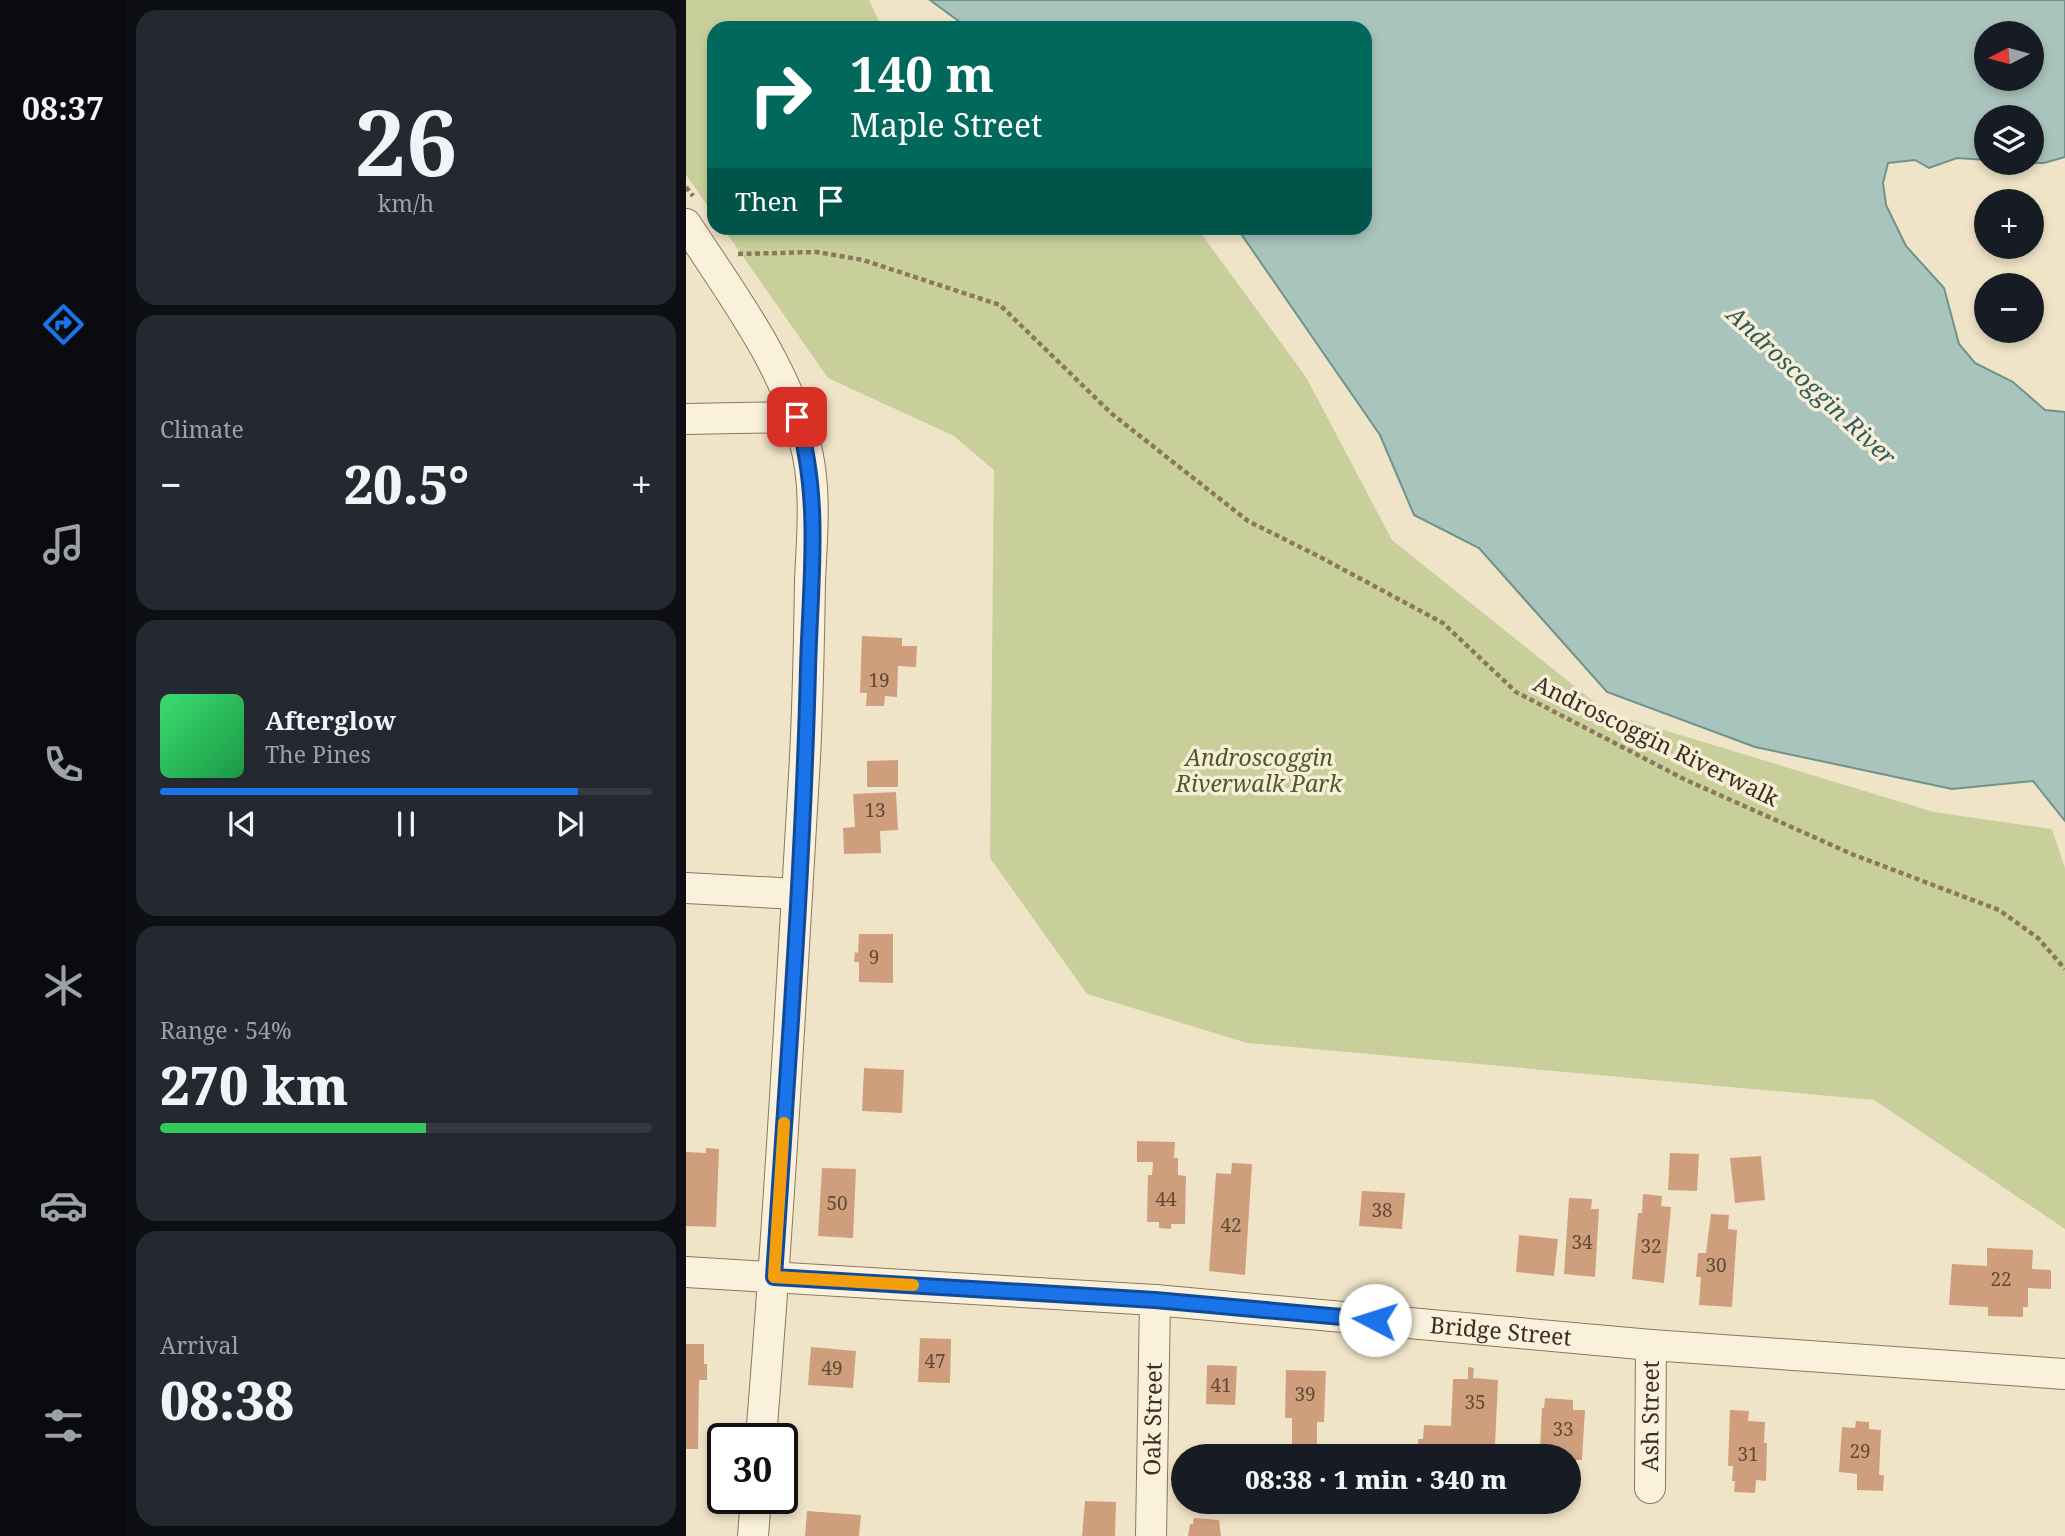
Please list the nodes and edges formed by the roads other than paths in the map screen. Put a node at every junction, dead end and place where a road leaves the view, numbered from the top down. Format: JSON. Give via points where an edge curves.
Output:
{"nodes":[{"id":1,"x":686,"y":224,"type":"edge"},
{"id":2,"x":797,"y":417,"type":"junction"},
{"id":3,"x":686,"y":419,"type":"edge"},
{"id":4,"x":686,"y":888,"type":"edge"},
{"id":5,"x":797,"y":894,"type":"junction"},
{"id":6,"x":686,"y":1272,"type":"edge"},
{"id":7,"x":774,"y":1277,"type":"junction"},
{"id":8,"x":1155,"y":1300,"type":"junction"},
{"id":9,"x":1651,"y":1345,"type":"junction"},
{"id":10,"x":2065,"y":1374,"type":"edge"},
{"id":11,"x":762,"y":1423,"type":"edge"},
{"id":12,"x":1650,"y":1488,"type":"dead end"},
{"id":13,"x":755,"y":1514,"type":"edge"},
{"id":14,"x":753,"y":1536,"type":"edge"},
{"id":15,"x":1152,"y":1536,"type":"edge"}],
"edges":[{"from":1,"to":2,"type":"street","via":[[776,368]]},
{"from":2,"to":3,"type":"street"},
{"from":2,"to":5,"type":"street","via":[[811,475],[812,516]]},
{"from":4,"to":5,"type":"street"},
{"from":5,"to":7,"type":"street"},
{"from":6,"to":7,"type":"street","name":"Bridge Street"},
{"from":7,"to":8,"type":"street","name":"Bridge Street"},
{"from":7,"to":11,"type":"street"},
{"from":8,"to":9,"type":"street","name":"Bridge Street"},
{"from":8,"to":15,"type":"street","name":"Oak Street"},
{"from":9,"to":10,"type":"street","name":"Bridge Street"},
{"from":9,"to":12,"type":"street","name":"Ash Street"},
{"from":13,"to":14,"type":"street"}]}
